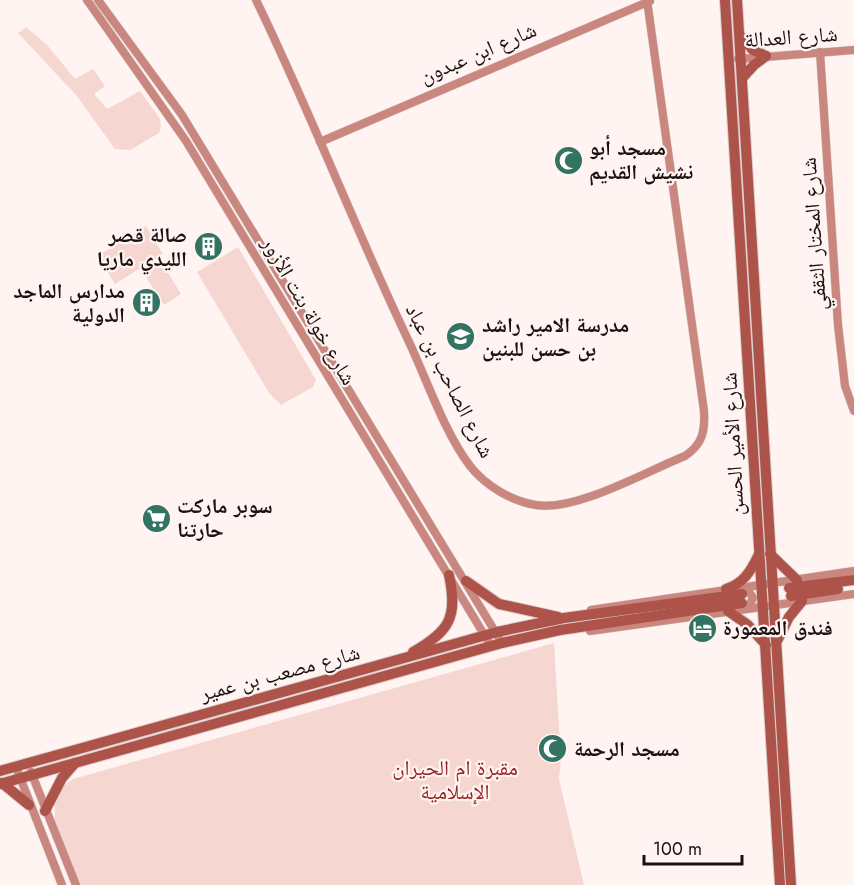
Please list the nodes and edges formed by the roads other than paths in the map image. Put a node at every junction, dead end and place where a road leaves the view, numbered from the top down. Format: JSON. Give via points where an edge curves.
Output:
{"nodes":[{"id":1,"x":87,"y":0,"type":"edge"},
{"id":2,"x":98,"y":0,"type":"edge"},
{"id":3,"x":256,"y":0,"type":"edge"},
{"id":4,"x":725,"y":0,"type":"edge"},
{"id":5,"x":737,"y":0,"type":"edge"},
{"id":6,"x":649,"y":1,"type":"edge"},
{"id":7,"x":741,"y":37,"type":"junction"},
{"id":8,"x":854,"y":50,"type":"edge"},
{"id":9,"x":820,"y":52,"type":"junction"},
{"id":10,"x":766,"y":56,"type":"junction"},
{"id":11,"x":742,"y":58,"type":"junction"},
{"id":12,"x":730,"y":59,"type":"junction"},
{"id":13,"x":743,"y":77,"type":"junction"},
{"id":14,"x":320,"y":142,"type":"junction"},
{"id":15,"x":276,"y":269,"type":"junction"},
{"id":16,"x":267,"y":273,"type":"junction"},
{"id":17,"x":854,"y":411,"type":"edge"},
{"id":18,"x":764,"y":555,"type":"junction"},
{"id":19,"x":854,"y":571,"type":"edge"},
{"id":20,"x":449,"y":575,"type":"junction"},
{"id":21,"x":854,"y":580,"type":"edge"},
{"id":22,"x":466,"y":581,"type":"junction"},
{"id":23,"x":766,"y":585,"type":"junction"},
{"id":24,"x":854,"y":587,"type":"edge"},
{"id":25,"x":726,"y":589,"type":"junction"},
{"id":26,"x":790,"y":589,"type":"junction"},
{"id":27,"x":854,"y":594,"type":"edge"},
{"id":28,"x":745,"y":598,"type":"junction"},
{"id":29,"x":802,"y":601,"type":"junction"},
{"id":30,"x":767,"y":604,"type":"junction"},
{"id":31,"x":728,"y":611,"type":"junction"},
{"id":32,"x":568,"y":622,"type":"junction"},
{"id":33,"x":492,"y":634,"type":"junction"},
{"id":34,"x":497,"y":644,"type":"junction"},
{"id":35,"x":771,"y":645,"type":"junction"},
{"id":36,"x":397,"y":662,"type":"junction"},
{"id":37,"x":75,"y":763,"type":"junction"},
{"id":38,"x":16,"y":767,"type":"junction"},
{"id":39,"x":30,"y":770,"type":"junction"},
{"id":40,"x":0,"y":771,"type":"edge"},
{"id":41,"x":20,"y":778,"type":"junction"},
{"id":42,"x":1,"y":783,"type":"edge"},
{"id":43,"x":29,"y":805,"type":"junction"},
{"id":44,"x":45,"y":811,"type":"junction"},
{"id":45,"x":62,"y":885,"type":"edge"},
{"id":46,"x":76,"y":885,"type":"edge"},
{"id":47,"x":780,"y":885,"type":"edge"},
{"id":48,"x":791,"y":885,"type":"edge"}],
"edges":[{"from":1,"to":16,"type":"street","name":"شارع خولة بنت الأزور","via":[[168,113]]},
{"from":2,"to":15,"type":"street","name":"شارع خولة بنت الأزور","via":[[182,115]]},
{"from":3,"to":14,"type":"street","name":"شارع الصاحب بن عباد"},
{"from":4,"to":12,"type":"highway","name":"شارع الأمير الحسن"},
{"from":5,"to":7,"type":"highway","name":"شارع الأمير الحسن"},
{"from":6,"to":14,"type":"street","name":"شارع ابن عبدون"},
{"from":6,"to":14,"type":"street","name":"شارع الصاحب بن عباد","via":[[704,411],[701,441],[685,456],[572,503],[552,506],[516,500],[481,477],[470,466],[446,421]]},
{"from":7,"to":10,"type":"highway","via":[[753,50]]},
{"from":7,"to":11,"type":"highway","name":"شارع الأمير الحسن"},
{"from":8,"to":9,"type":"street","name":"شارع العدالة"},
{"from":9,"to":10,"type":"street","name":"شارع العدالة"},
{"from":9,"to":17,"type":"street","name":"شارع المختار الثقفي","via":[[838,325],[845,386]]},
{"from":10,"to":11,"type":"street","name":"شارع العدالة"},
{"from":10,"to":13,"type":"highway"},
{"from":11,"to":12,"type":"street","name":"شارع العدالة"},
{"from":11,"to":13,"type":"highway","name":"شارع الأمير الحسن"},
{"from":12,"to":18,"type":"highway","name":"شارع الأمير الحسن"},
{"from":13,"to":18,"type":"highway","name":"شارع الأمير الحسن"},
{"from":15,"to":16,"type":"street"},
{"from":15,"to":22,"type":"street","name":"شارع خولة بنت الأزور"},
{"from":16,"to":20,"type":"street","name":"شارع خولة بنت الأزور"},
{"from":18,"to":23,"type":"highway","name":"شارع الأمير الحسن"},
{"from":18,"to":25,"type":"highway","via":[[745,578]]},
{"from":18,"to":26,"type":"highway"},
{"from":19,"to":26,"type":"street"},
{"from":20,"to":33,"type":"street","name":"شارع خولة بنت الأزور"},
{"from":20,"to":36,"type":"highway","via":[[454,598],[451,619],[429,643]]},
{"from":21,"to":26,"type":"highway"},
{"from":22,"to":32,"type":"highway","via":[[499,604]]},
{"from":22,"to":33,"type":"street","name":"شارع خولة بنت الأزور"},
{"from":23,"to":26,"type":"street","name":"شارع مصعب بن عمير"},
{"from":23,"to":28,"type":"street","name":"شارع مصعب بن عمير"},
{"from":23,"to":30,"type":"highway","name":"شارع الأمير الحسن"},
{"from":24,"to":26,"type":"highway"},
{"from":25,"to":28,"type":"street","name":"شارع مصعب بن عمير"},
{"from":25,"to":32,"type":"street","name":"شارع مصعب بن عمير","via":[[603,607]]},
{"from":26,"to":29,"type":"street"},
{"from":26,"to":30,"type":"street","name":"شارع مصعب بن عمير"},
{"from":27,"to":29,"type":"street"},
{"from":28,"to":30,"type":"street","name":"شارع مصعب بن عمير"},
{"from":28,"to":31,"type":"street","name":"شارع مصعب بن عمير"},
{"from":28,"to":32,"type":"highway","name":"شارع مصعب بن عمير"},
{"from":29,"to":35,"type":"highway"},
{"from":30,"to":35,"type":"highway","name":"شارع الأمير الحسن"},
{"from":31,"to":32,"type":"street","name":"شارع مصعب بن عمير","via":[[597,630]]},
{"from":31,"to":35,"type":"highway"},
{"from":32,"to":33,"type":"highway","name":"شارع مصعب بن عمير"},
{"from":32,"to":34,"type":"highway","name":"شارع مصعب بن عمير"},
{"from":33,"to":34,"type":"street","name":"شارع خولة بنت الأزور"},
{"from":33,"to":36,"type":"highway","name":"شارع مصعب بن عمير"},
{"from":34,"to":37,"type":"highway","name":"شارع مصعب بن عمير"},
{"from":35,"to":47,"type":"highway","name":"شارع الأمير الحسن"},
{"from":35,"to":48,"type":"highway","name":"شارع الأمير الحسن"},
{"from":36,"to":39,"type":"highway","name":"شارع مصعب بن عمير"},
{"from":37,"to":39,"type":"highway","name":"شارع مصعب بن عمير"},
{"from":37,"to":44,"type":"highway"},
{"from":38,"to":39,"type":"highway","name":"شارع مصعب بن عمير"},
{"from":38,"to":40,"type":"highway","name":"شارع مصعب بن عمير"},
{"from":38,"to":41,"type":"street"},
{"from":39,"to":41,"type":"highway","name":"شارع مصعب بن عمير"},
{"from":39,"to":44,"type":"street"},
{"from":41,"to":42,"type":"highway","name":"شارع مصعب بن عمير"},
{"from":41,"to":43,"type":"street"},
{"from":42,"to":43,"type":"highway"},
{"from":43,"to":45,"type":"street"},
{"from":44,"to":46,"type":"street"}]}
